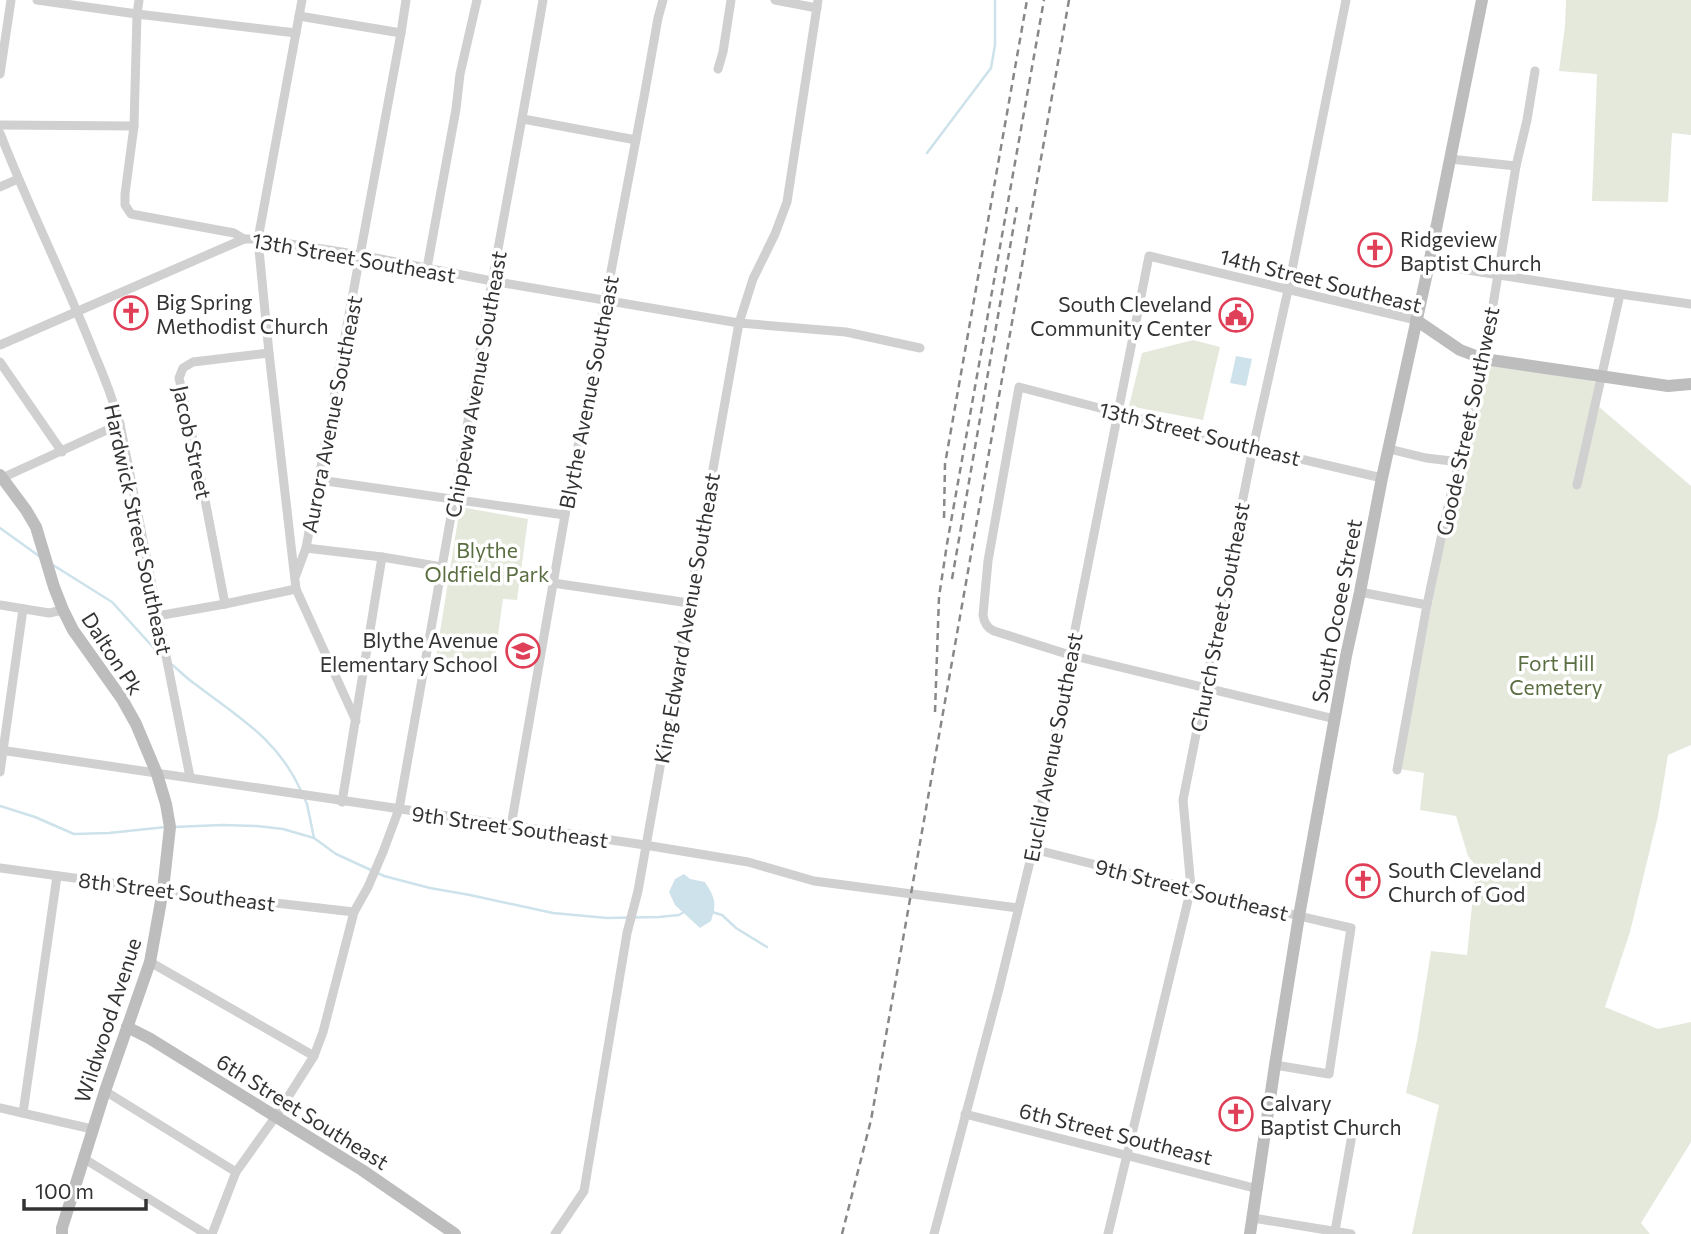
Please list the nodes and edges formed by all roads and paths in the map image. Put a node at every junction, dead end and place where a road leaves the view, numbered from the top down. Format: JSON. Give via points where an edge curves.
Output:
{"nodes":[{"id":1,"x":11,"y":0,"type":"edge"},
{"id":2,"x":37,"y":0,"type":"edge"},
{"id":3,"x":139,"y":0,"type":"edge"},
{"id":4,"x":302,"y":0,"type":"edge"},
{"id":5,"x":406,"y":0,"type":"edge"},
{"id":6,"x":477,"y":0,"type":"edge"},
{"id":7,"x":542,"y":0,"type":"edge"},
{"id":8,"x":663,"y":0,"type":"edge"},
{"id":9,"x":731,"y":0,"type":"edge"},
{"id":10,"x":775,"y":0,"type":"edge"},
{"id":11,"x":1346,"y":0,"type":"edge"},
{"id":12,"x":1482,"y":0,"type":"edge"},
{"id":13,"x":818,"y":4,"type":"edge"},
{"id":14,"x":137,"y":14,"type":"junction"},
{"id":15,"x":299,"y":16,"type":"junction"},
{"id":16,"x":296,"y":33,"type":"junction"},
{"id":17,"x":401,"y":33,"type":"junction"},
{"id":18,"x":718,"y":69,"type":"dead end"},
{"id":19,"x":1535,"y":71,"type":"dead end"},
{"id":20,"x":0,"y":74,"type":"edge"},
{"id":21,"x":523,"y":119,"type":"junction"},
{"id":22,"x":0,"y":125,"type":"edge"},
{"id":23,"x":134,"y":126,"type":"junction"},
{"id":24,"x":0,"y":134,"type":"edge"},
{"id":25,"x":636,"y":140,"type":"junction"},
{"id":26,"x":1450,"y":159,"type":"junction"},
{"id":27,"x":1516,"y":166,"type":"junction"},
{"id":28,"x":18,"y":179,"type":"junction"},
{"id":29,"x":0,"y":187,"type":"edge"},
{"id":30,"x":244,"y":239,"type":"junction"},
{"id":31,"x":258,"y":239,"type":"junction"},
{"id":32,"x":361,"y":255,"type":"junction"},
{"id":33,"x":1149,"y":256,"type":"joint"},
{"id":34,"x":1429,"y":264,"type":"junction"},
{"id":35,"x":427,"y":268,"type":"junction"},
{"id":36,"x":1497,"y":275,"type":"junction"},
{"id":37,"x":492,"y":281,"type":"junction"},
{"id":38,"x":1288,"y":289,"type":"junction"},
{"id":39,"x":1620,"y":294,"type":"junction"},
{"id":40,"x":605,"y":300,"type":"junction"},
{"id":41,"x":1691,"y":304,"type":"edge"},
{"id":42,"x":78,"y":312,"type":"junction"},
{"id":43,"x":1416,"y":320,"type":"junction"},
{"id":44,"x":739,"y":323,"type":"junction"},
{"id":45,"x":0,"y":345,"type":"edge"},
{"id":46,"x":920,"y":348,"type":"dead end"},
{"id":47,"x":270,"y":354,"type":"junction"},
{"id":48,"x":1484,"y":359,"type":"junction"},
{"id":49,"x":0,"y":362,"type":"edge"},
{"id":50,"x":1601,"y":376,"type":"junction"},
{"id":51,"x":1691,"y":384,"type":"edge"},
{"id":52,"x":1119,"y":412,"type":"junction"},
{"id":53,"x":120,"y":424,"type":"junction"},
{"id":54,"x":1253,"y":448,"type":"junction"},
{"id":55,"x":1389,"y":449,"type":"junction"},
{"id":56,"x":62,"y":452,"type":"junction"},
{"id":57,"x":1460,"y":462,"type":"junction"},
{"id":58,"x":1,"y":476,"type":"edge"},
{"id":59,"x":1382,"y":478,"type":"junction"},
{"id":60,"x":319,"y":480,"type":"junction"},
{"id":61,"x":1577,"y":485,"type":"dead end"},
{"id":62,"x":455,"y":498,"type":"junction"},
{"id":63,"x":565,"y":515,"type":"junction"},
{"id":64,"x":306,"y":548,"type":"junction"},
{"id":65,"x":382,"y":557,"type":"junction"},
{"id":66,"x":442,"y":566,"type":"junction"},
{"id":67,"x":295,"y":578,"type":"junction"},
{"id":68,"x":553,"y":583,"type":"junction"},
{"id":69,"x":296,"y":589,"type":"junction"},
{"id":70,"x":1360,"y":592,"type":"junction"},
{"id":71,"x":689,"y":603,"type":"junction"},
{"id":72,"x":225,"y":604,"type":"junction"},
{"id":73,"x":0,"y":605,"type":"edge"},
{"id":74,"x":1427,"y":605,"type":"junction"},
{"id":75,"x":23,"y":609,"type":"junction"},
{"id":76,"x":63,"y":610,"type":"junction"},
{"id":77,"x":157,"y":616,"type":"junction"},
{"id":78,"x":1070,"y":655,"type":"junction"},
{"id":79,"x":1206,"y":687,"type":"junction"},
{"id":80,"x":1335,"y":719,"type":"junction"},
{"id":81,"x":356,"y":721,"type":"junction"},
{"id":82,"x":1,"y":750,"type":"edge"},
{"id":83,"x":1397,"y":770,"type":"dead end"},
{"id":84,"x":0,"y":772,"type":"edge"},
{"id":85,"x":157,"y":774,"type":"junction"},
{"id":86,"x":190,"y":777,"type":"junction"},
{"id":87,"x":342,"y":802,"type":"junction"},
{"id":88,"x":399,"y":809,"type":"junction"},
{"id":89,"x":511,"y":826,"type":"junction"},
{"id":90,"x":645,"y":845,"type":"junction"},
{"id":91,"x":1033,"y":849,"type":"junction"},
{"id":92,"x":0,"y":869,"type":"edge"},
{"id":93,"x":57,"y":876,"type":"junction"},
{"id":94,"x":1191,"y":888,"type":"junction"},
{"id":95,"x":163,"y":890,"type":"junction"},
{"id":96,"x":1018,"y":908,"type":"junction"},
{"id":97,"x":354,"y":912,"type":"junction"},
{"id":98,"x":1299,"y":916,"type":"junction"},
{"id":99,"x":150,"y":962,"type":"junction"},
{"id":100,"x":127,"y":1027,"type":"junction"},
{"id":101,"x":314,"y":1056,"type":"junction"},
{"id":102,"x":1275,"y":1065,"type":"junction"},
{"id":103,"x":105,"y":1091,"type":"junction"},
{"id":104,"x":0,"y":1108,"type":"edge"},
{"id":105,"x":23,"y":1113,"type":"junction"},
{"id":106,"x":965,"y":1114,"type":"junction"},
{"id":107,"x":276,"y":1116,"type":"junction"},
{"id":108,"x":92,"y":1129,"type":"junction"},
{"id":109,"x":1352,"y":1135,"type":"dead end"},
{"id":110,"x":1126,"y":1156,"type":"junction"},
{"id":111,"x":83,"y":1158,"type":"junction"},
{"id":112,"x":236,"y":1172,"type":"junction"},
{"id":113,"x":1258,"y":1189,"type":"junction"},
{"id":114,"x":1253,"y":1218,"type":"junction"},
{"id":115,"x":1335,"y":1231,"type":"junction"},
{"id":116,"x":65,"y":1232,"type":"edge"},
{"id":117,"x":206,"y":1234,"type":"edge"},
{"id":118,"x":212,"y":1234,"type":"edge"},
{"id":119,"x":455,"y":1234,"type":"edge"},
{"id":120,"x":555,"y":1234,"type":"edge"},
{"id":121,"x":934,"y":1234,"type":"edge"},
{"id":122,"x":1108,"y":1234,"type":"edge"},
{"id":123,"x":1250,"y":1234,"type":"edge"},
{"id":124,"x":1351,"y":1234,"type":"edge"}],
"edges":[{"from":1,"to":20,"type":"street"},
{"from":2,"to":14,"type":"street"},
{"from":3,"to":14,"type":"street"},
{"from":4,"to":15,"type":"street"},
{"from":5,"to":17,"type":"street","name":"Aurora Avenue Southeast"},
{"from":6,"to":35,"type":"street"},
{"from":7,"to":21,"type":"street","name":"Chippewa Avenue Southeast"},
{"from":8,"to":25,"type":"street","name":"Blythe Avenue Southeast"},
{"from":9,"to":18,"type":"street"},
{"from":10,"to":13,"type":"street"},
{"from":11,"to":38,"type":"street","name":"Church Street Southeast"},
{"from":12,"to":26,"type":"street","name":"South Ocoee Street"},
{"from":13,"to":44,"type":"street","name":"King Edward Avenue Southeast","via":[[787,202],[752,279]]},
{"from":14,"to":16,"type":"street"},
{"from":14,"to":23,"type":"street"},
{"from":15,"to":16,"type":"street"},
{"from":15,"to":17,"type":"street"},
{"from":16,"to":31,"type":"street"},
{"from":17,"to":32,"type":"street","name":"Aurora Avenue Southeast"},
{"from":19,"to":27,"type":"street","name":"Goode Street Southwest"},
{"from":21,"to":25,"type":"street"},
{"from":21,"to":37,"type":"street","name":"Chippewa Avenue Southeast"},
{"from":22,"to":23,"type":"street"},
{"from":23,"to":30,"type":"street","name":"13th Street Southeast","via":[[125,194],[131,214],[234,233]]},
{"from":24,"to":28,"type":"street","name":"Hardwick Street Southeast"},
{"from":25,"to":40,"type":"street","name":"Blythe Avenue Southeast"},
{"from":26,"to":27,"type":"street"},
{"from":26,"to":34,"type":"street","name":"South Ocoee Street"},
{"from":27,"to":36,"type":"street","name":"Goode Street Southwest"},
{"from":28,"to":29,"type":"street"},
{"from":28,"to":42,"type":"street","name":"Hardwick Street Southeast"},
{"from":30,"to":31,"type":"street","name":"13th Street Southeast"},
{"from":30,"to":42,"type":"street"},
{"from":31,"to":32,"type":"street","name":"13th Street Southeast"},
{"from":31,"to":47,"type":"street"},
{"from":32,"to":35,"type":"street","name":"13th Street Southeast"},
{"from":32,"to":60,"type":"street","name":"Aurora Avenue Southeast"},
{"from":33,"to":38,"type":"street","name":"14th Street Southeast"},
{"from":33,"to":52,"type":"street","name":"Euclid Avenue Southeast"},
{"from":34,"to":36,"type":"street"},
{"from":34,"to":43,"type":"street","name":"South Ocoee Street"},
{"from":35,"to":37,"type":"street","name":"13th Street Southeast"},
{"from":36,"to":39,"type":"street"},
{"from":36,"to":48,"type":"street","name":"Goode Street Southwest"},
{"from":37,"to":40,"type":"street","name":"13th Street Southeast"},
{"from":37,"to":62,"type":"street","name":"Chippewa Avenue Southeast"},
{"from":38,"to":43,"type":"street","name":"14th Street Southeast"},
{"from":38,"to":54,"type":"street","name":"Church Street Southeast"},
{"from":39,"to":41,"type":"street"},
{"from":39,"to":50,"type":"street"},
{"from":40,"to":44,"type":"street","name":"13th Street Southeast"},
{"from":40,"to":63,"type":"street","name":"Blythe Avenue Southeast"},
{"from":42,"to":45,"type":"street"},
{"from":42,"to":53,"type":"street","name":"Hardwick Street Southeast"},
{"from":43,"to":48,"type":"street","name":"14th Street Southeast","via":[[1460,350]]},
{"from":43,"to":55,"type":"street","name":"South Ocoee Street"},
{"from":44,"to":46,"type":"street","name":"13th Street Southeast","via":[[846,332]]},
{"from":44,"to":71,"type":"street","name":"King Edward Avenue Southeast"},
{"from":47,"to":67,"type":"street"},
{"from":47,"to":72,"type":"street","name":"Jacob Street","via":[[193,362],[183,368],[179,378]]},
{"from":48,"to":50,"type":"street","name":"14th Street Southeast"},
{"from":48,"to":57,"type":"street","name":"Goode Street Southwest"},
{"from":49,"to":56,"type":"street"},
{"from":50,"to":51,"type":"street","name":"14th Street Southeast","via":[[1668,386]]},
{"from":50,"to":61,"type":"street"},
{"from":52,"to":54,"type":"street","name":"13th Street Southeast"},
{"from":52,"to":78,"type":"street","name":"Euclid Avenue Southeast"},
{"from":52,"to":78,"type":"street","name":"13th Street Southeast","via":[[1019,387],[988,561],[984,621],[994,631]]},
{"from":53,"to":56,"type":"street"},
{"from":53,"to":77,"type":"street","name":"Hardwick Street Southeast"},
{"from":54,"to":59,"type":"street","name":"13th Street Southeast"},
{"from":54,"to":79,"type":"street","name":"Church Street Southeast"},
{"from":55,"to":57,"type":"street"},
{"from":55,"to":59,"type":"street","name":"South Ocoee Street"},
{"from":56,"to":58,"type":"street"},
{"from":57,"to":74,"type":"street","name":"Goode Street Southwest"},
{"from":58,"to":76,"type":"street","name":"Dalton Pk","via":[[36,527]]},
{"from":59,"to":70,"type":"street","name":"South Ocoee Street"},
{"from":60,"to":62,"type":"street"},
{"from":60,"to":64,"type":"street","name":"Aurora Avenue Southeast"},
{"from":62,"to":63,"type":"street"},
{"from":62,"to":66,"type":"street","name":"Chippewa Avenue Southeast"},
{"from":63,"to":68,"type":"street","name":"Blythe Avenue Southeast"},
{"from":64,"to":65,"type":"street"},
{"from":64,"to":67,"type":"street","name":"Aurora Avenue Southeast"},
{"from":65,"to":66,"type":"street"},
{"from":65,"to":81,"type":"street"},
{"from":66,"to":88,"type":"street","name":"Chippewa Avenue Southeast"},
{"from":67,"to":69,"type":"street"},
{"from":68,"to":71,"type":"street"},
{"from":68,"to":89,"type":"street","name":"Blythe Avenue Southeast"},
{"from":69,"to":72,"type":"street"},
{"from":69,"to":81,"type":"street"},
{"from":70,"to":74,"type":"street"},
{"from":70,"to":80,"type":"street","name":"South Ocoee Street"},
{"from":71,"to":90,"type":"street","name":"King Edward Avenue Southeast"},
{"from":72,"to":77,"type":"street"},
{"from":73,"to":75,"type":"street"},
{"from":74,"to":83,"type":"street","name":"Goode Street Southwest"},
{"from":75,"to":76,"type":"street"},
{"from":75,"to":82,"type":"street"},
{"from":76,"to":85,"type":"street","name":"Dalton Pk","via":[[122,699]]},
{"from":77,"to":86,"type":"street","name":"Hardwick Street Southeast"},
{"from":78,"to":79,"type":"street"},
{"from":78,"to":91,"type":"street","name":"Euclid Avenue Southeast"},
{"from":79,"to":80,"type":"street"},
{"from":79,"to":94,"type":"street","name":"Church Street Southeast","via":[[1183,800]]},
{"from":80,"to":98,"type":"street","name":"South Ocoee Street"},
{"from":81,"to":87,"type":"street"},
{"from":82,"to":84,"type":"street"},
{"from":82,"to":85,"type":"street","name":"9th Street Southeast"},
{"from":85,"to":86,"type":"street","name":"9th Street Southeast"},
{"from":85,"to":95,"type":"street","name":"Wildwood Avenue","via":[[170,827]]},
{"from":86,"to":87,"type":"street","name":"9th Street Southeast"},
{"from":87,"to":88,"type":"street","name":"9th Street Southeast"},
{"from":88,"to":89,"type":"street","name":"9th Street Southeast"},
{"from":88,"to":97,"type":"street","name":"Chippewa Avenue Southeast"},
{"from":89,"to":90,"type":"street","name":"9th Street Southeast"},
{"from":90,"to":96,"type":"street","name":"9th Street Southeast","via":[[748,862],[814,880]]},
{"from":90,"to":120,"type":"street","name":"King Edward Avenue Southeast","via":[[584,1191]]},
{"from":91,"to":94,"type":"street","name":"9th Street Southeast"},
{"from":91,"to":96,"type":"street","name":"Euclid Avenue Southeast"},
{"from":92,"to":93,"type":"street","name":"8th Street Southeast"},
{"from":93,"to":95,"type":"street","name":"8th Street Southeast"},
{"from":93,"to":105,"type":"street"},
{"from":94,"to":98,"type":"street","name":"9th Street Southeast"},
{"from":94,"to":110,"type":"street","name":"Church Street Southeast"},
{"from":95,"to":97,"type":"street","name":"8th Street Southeast"},
{"from":95,"to":99,"type":"street","name":"Wildwood Avenue"},
{"from":96,"to":106,"type":"street","name":"Euclid Avenue Southeast"},
{"from":97,"to":101,"type":"street","name":"Chippewa Avenue Southeast"},
{"from":98,"to":102,"type":"street","name":"South Ocoee Street"},
{"from":98,"to":102,"type":"street","name":"9th Street Southeast","via":[[1351,928],[1329,1074]]},
{"from":99,"to":100,"type":"street","name":"Wildwood Avenue"},
{"from":99,"to":101,"type":"street"},
{"from":100,"to":103,"type":"street","name":"Wildwood Avenue"},
{"from":100,"to":107,"type":"street","name":"6th Street Southeast"},
{"from":101,"to":107,"type":"street","name":"Chippewa Avenue Southeast"},
{"from":102,"to":113,"type":"street","name":"South Ocoee Street"},
{"from":103,"to":108,"type":"street","name":"Wildwood Avenue"},
{"from":103,"to":112,"type":"street"},
{"from":104,"to":105,"type":"street"},
{"from":105,"to":108,"type":"street"},
{"from":106,"to":110,"type":"street","name":"6th Street Southeast"},
{"from":106,"to":121,"type":"street","name":"Euclid Avenue Southeast"},
{"from":107,"to":112,"type":"street","name":"Chippewa Avenue Southeast"},
{"from":107,"to":119,"type":"street","name":"6th Street Southeast"},
{"from":108,"to":111,"type":"street","name":"Wildwood Avenue"},
{"from":109,"to":115,"type":"street"},
{"from":110,"to":113,"type":"street","name":"6th Street Southeast"},
{"from":110,"to":122,"type":"street","name":"Church Street Southeast"},
{"from":111,"to":116,"type":"street","name":"Wildwood Avenue"},
{"from":111,"to":117,"type":"street"},
{"from":112,"to":118,"type":"street","name":"Chippewa Avenue Southeast"},
{"from":113,"to":114,"type":"street","name":"South Ocoee Street"},
{"from":114,"to":115,"type":"street"},
{"from":114,"to":123,"type":"street","name":"South Ocoee Street"},
{"from":115,"to":124,"type":"street"}]}
